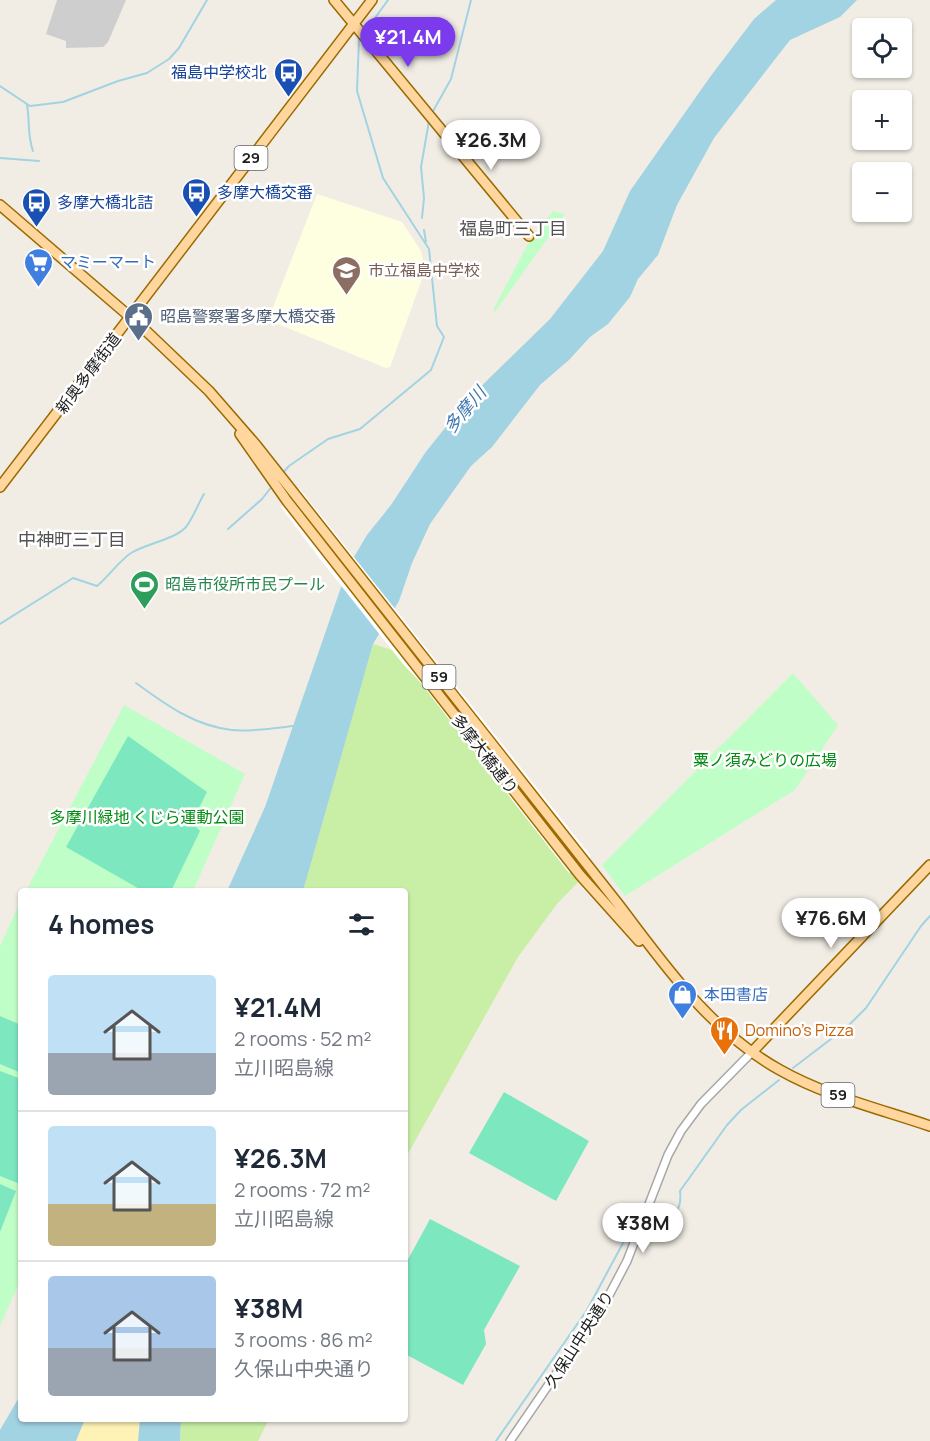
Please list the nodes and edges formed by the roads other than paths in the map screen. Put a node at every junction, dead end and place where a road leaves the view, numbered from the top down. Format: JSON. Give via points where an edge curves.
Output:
{"nodes":[{"id":1,"x":334,"y":0,"type":"edge"},
{"id":2,"x":372,"y":0,"type":"edge"},
{"id":3,"x":354,"y":24,"type":"junction"},
{"id":4,"x":0,"y":205,"type":"edge"},
{"id":5,"x":529,"y":236,"type":"dead end"},
{"id":6,"x":131,"y":318,"type":"junction"},
{"id":7,"x":254,"y":448,"type":"junction"},
{"id":8,"x":0,"y":487,"type":"edge"},
{"id":9,"x":930,"y":865,"type":"edge"},
{"id":10,"x":671,"y":975,"type":"junction"},
{"id":11,"x":752,"y":1052,"type":"junction"},
{"id":12,"x":930,"y":1126,"type":"edge"},
{"id":13,"x":510,"y":1441,"type":"edge"}],
"edges":[{"from":1,"to":3,"type":"main road"},
{"from":2,"to":3,"type":"main road","name":"新奥多摩街道","number":"29"},
{"from":3,"to":5,"type":"main road"},
{"from":3,"to":6,"type":"main road","name":"新奥多摩街道","number":"29"},
{"from":4,"to":6,"type":"main road","name":"多摩大橋通り","number":"59"},
{"from":6,"to":7,"type":"main road","name":"多摩大橋通り","number":"59","via":[[192,375]]},
{"from":6,"to":8,"type":"main road","name":"新奥多摩街道","number":"29"},
{"from":7,"to":10,"type":"main road","name":"多摩大橋通り","number":"59","via":[[284,479]]},
{"from":7,"to":10,"type":"main road","name":"多摩大橋通り","number":"59","via":[[276,487],[580,874]]},
{"from":9,"to":11,"type":"main road"},
{"from":10,"to":11,"type":"main road","name":"多摩大橋通り","number":"59"},
{"from":11,"to":12,"type":"main road","name":"多摩大橋通り","number":"59","via":[[806,1083]]},
{"from":11,"to":13,"type":"street","name":"久保山中央通り","via":[[701,1104],[681,1131],[627,1261],[606,1301]]}]}
